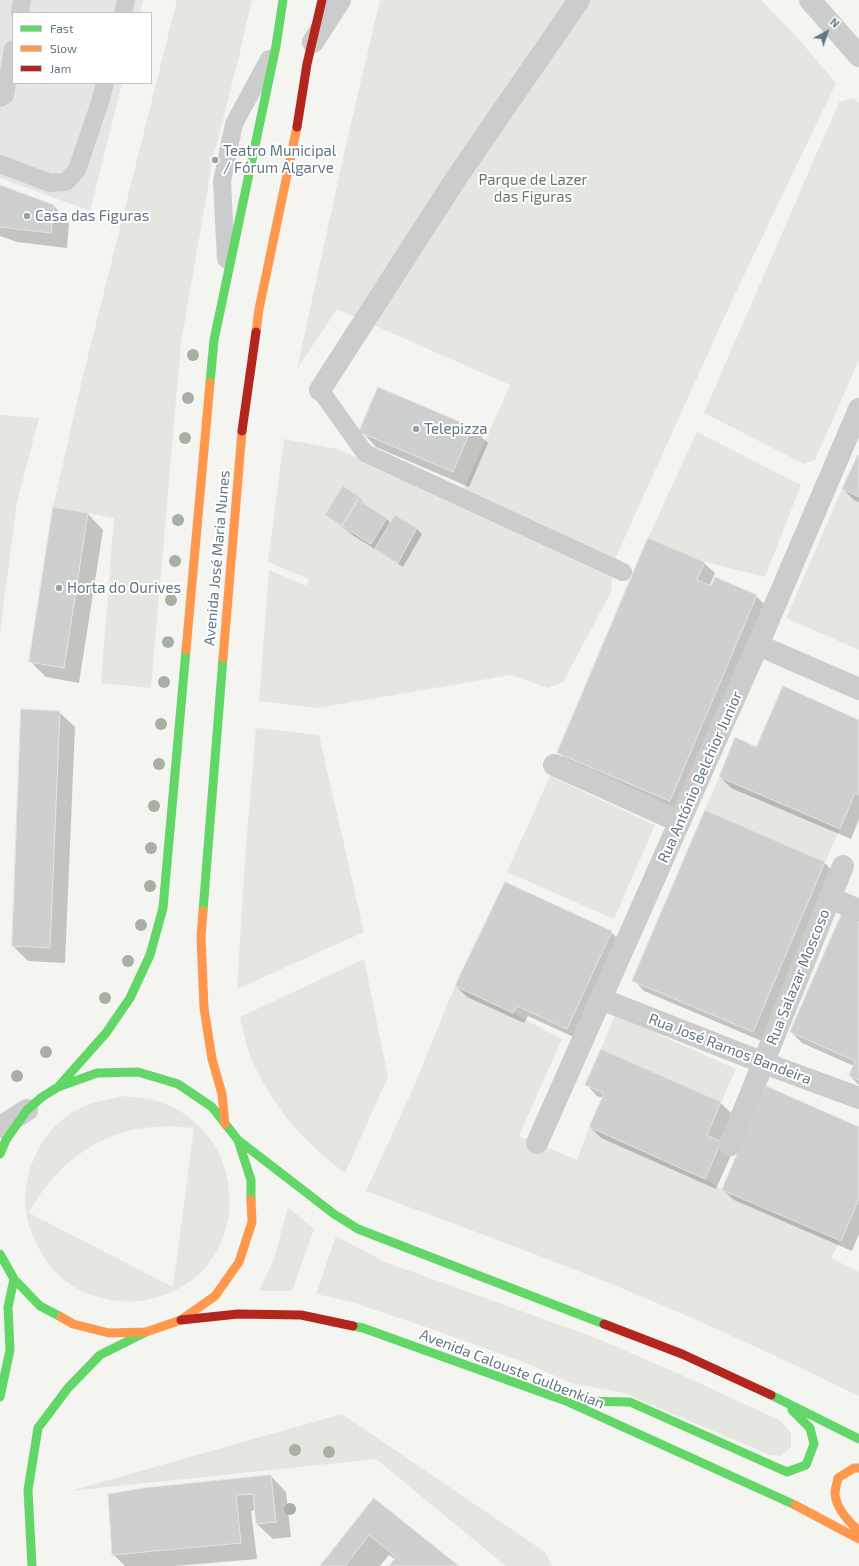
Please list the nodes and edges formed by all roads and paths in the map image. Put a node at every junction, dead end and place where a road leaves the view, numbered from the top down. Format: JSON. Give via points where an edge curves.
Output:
{"nodes":[{"id":1,"x":22,"y":0,"type":"edge"},
{"id":2,"x":126,"y":0,"type":"edge"},
{"id":3,"x":283,"y":0,"type":"edge"},
{"id":4,"x":322,"y":0,"type":"edge"},
{"id":5,"x":340,"y":0,"type":"edge"},
{"id":6,"x":579,"y":0,"type":"edge"},
{"id":7,"x":810,"y":0,"type":"edge"},
{"id":8,"x":20,"y":12,"type":"edge"},
{"id":9,"x":123,"y":12,"type":"edge"},
{"id":10,"x":311,"y":44,"type":"junction"},
{"id":11,"x":276,"y":46,"type":"junction"},
{"id":12,"x":12,"y":56,"type":"edge"},
{"id":13,"x":859,"y":56,"type":"edge"},
{"id":14,"x":105,"y":84,"type":"edge"},
{"id":15,"x":0,"y":98,"type":"edge"},
{"id":16,"x":0,"y":164,"type":"edge"},
{"id":17,"x":227,"y":274,"type":"junction"},
{"id":18,"x":320,"y":390,"type":"joint"},
{"id":19,"x":859,"y":409,"type":"edge"},
{"id":20,"x":623,"y":572,"type":"dead end"},
{"id":21,"x":758,"y":646,"type":"junction"},
{"id":22,"x":859,"y":689,"type":"edge"},
{"id":23,"x":554,"y":765,"type":"dead end"},
{"id":24,"x":680,"y":822,"type":"junction"},
{"id":25,"x":843,"y":866,"type":"dead end"},
{"id":26,"x":830,"y":898,"type":"junction"},
{"id":27,"x":859,"y":910,"type":"edge"},
{"id":28,"x":601,"y":999,"type":"junction"},
{"id":29,"x":764,"y":1063,"type":"junction"},
{"id":30,"x":58,"y":1087,"type":"junction"},
{"id":31,"x":859,"y":1098,"type":"edge"},
{"id":32,"x":27,"y":1110,"type":"junction"},
{"id":33,"x":225,"y":1124,"type":"junction"},
{"id":34,"x":0,"y":1127,"type":"edge"},
{"id":35,"x":238,"y":1140,"type":"junction"},
{"id":36,"x":537,"y":1143,"type":"dead end"},
{"id":37,"x":730,"y":1145,"type":"dead end"},
{"id":38,"x":0,"y":1154,"type":"edge"},
{"id":39,"x":0,"y":1254,"type":"edge"},
{"id":40,"x":14,"y":1279,"type":"junction"},
{"id":41,"x":181,"y":1320,"type":"junction"},
{"id":42,"x":146,"y":1332,"type":"junction"},
{"id":43,"x":0,"y":1397,"type":"edge"},
{"id":44,"x":778,"y":1398,"type":"junction"},
{"id":45,"x":566,"y":1401,"type":"junction"},
{"id":46,"x":859,"y":1439,"type":"edge"},
{"id":47,"x":859,"y":1468,"type":"edge"},
{"id":48,"x":859,"y":1531,"type":"edge"},
{"id":49,"x":859,"y":1539,"type":"edge"},
{"id":50,"x":32,"y":1566,"type":"edge"}],
"edges":[{"from":1,"to":8,"type":"lane"},
{"from":2,"to":9,"type":"lane"},
{"from":3,"to":11,"type":"main road","name":"Avenida José Maria Nunes"},
{"from":4,"to":10,"type":"main road","name":"Avenida José Maria Nunes"},
{"from":5,"to":10,"type":"street"},
{"from":6,"to":18,"type":"street","via":[[455,180]]},
{"from":7,"to":13,"type":"street"},
{"from":10,"to":33,"type":"main road","name":"Avenida José Maria Nunes","via":[[298,122],[259,309],[244,410],[210,821],[201,937],[204,1008],[212,1059],[222,1094]]},
{"from":11,"to":17,"type":"main road","name":"Avenida José Maria Nunes"},
{"from":11,"to":17,"type":"lane","via":[[234,124],[222,181]]},
{"from":12,"to":15,"type":"lane","via":[[5,95]]},
{"from":14,"to":16,"type":"lane","via":[[77,170],[66,182],[50,184]]},
{"from":17,"to":30,"type":"main road","name":"Avenida José Maria Nunes","via":[[213,347],[162,908],[150,955],[130,998],[106,1033]]},
{"from":18,"to":20,"type":"lane","via":[[365,452]]},
{"from":19,"to":21,"type":"street","name":"Rua António Belchior Junior"},
{"from":21,"to":22,"type":"street"},
{"from":21,"to":24,"type":"street","name":"Rua António Belchior Junior"},
{"from":23,"to":24,"type":"street"},
{"from":24,"to":28,"type":"street","name":"Rua António Belchior Junior"},
{"from":25,"to":26,"type":"street","name":"Rua Salazar Moscoso"},
{"from":26,"to":27,"type":"street","name":"Rua Salazar Moscoso"},
{"from":26,"to":29,"type":"street","name":"Rua Salazar Moscoso"},
{"from":28,"to":29,"type":"street","name":"Rua José Ramos Bandeira"},
{"from":28,"to":36,"type":"street","name":"Rua António Belchior Junior"},
{"from":29,"to":31,"type":"street","name":"Rua José Ramos Bandeira"},
{"from":29,"to":37,"type":"street","name":"Rua Salazar Moscoso"},
{"from":30,"to":32,"type":"main road"},
{"from":30,"to":33,"type":"main road","via":[[96,1073],[138,1072],[178,1084],[212,1107]]},
{"from":32,"to":34,"type":"street"},
{"from":32,"to":38,"type":"main road","via":[[6,1140]]},
{"from":33,"to":35,"type":"main road"},
{"from":35,"to":41,"type":"main road","via":[[251,1180],[252,1222],[239,1262],[215,1296]]},
{"from":35,"to":44,"type":"main road","via":[[334,1214],[358,1229],[682,1354]]},
{"from":39,"to":40,"type":"main road"},
{"from":40,"to":42,"type":"main road","via":[[40,1306],[73,1324],[109,1333]]},
{"from":40,"to":43,"type":"main road","via":[[8,1307],[10,1350]]},
{"from":41,"to":42,"type":"main road"},
{"from":41,"to":45,"type":"main road","name":"Avenida Calouste Gulbenkian","via":[[238,1314],[309,1316],[363,1328]]},
{"from":42,"to":50,"type":"main road","via":[[100,1355],[68,1388],[38,1428],[28,1490]]},
{"from":44,"to":45,"type":"main road","via":[[810,1428],[814,1444],[806,1465],[787,1472],[630,1402]]},
{"from":44,"to":46,"type":"main road"},
{"from":45,"to":49,"type":"main road","name":"Avenida Calouste Gulbenkian","via":[[807,1511]]},
{"from":47,"to":48,"type":"main road","via":[[854,1468],[838,1478],[835,1495],[841,1509]]}]}
